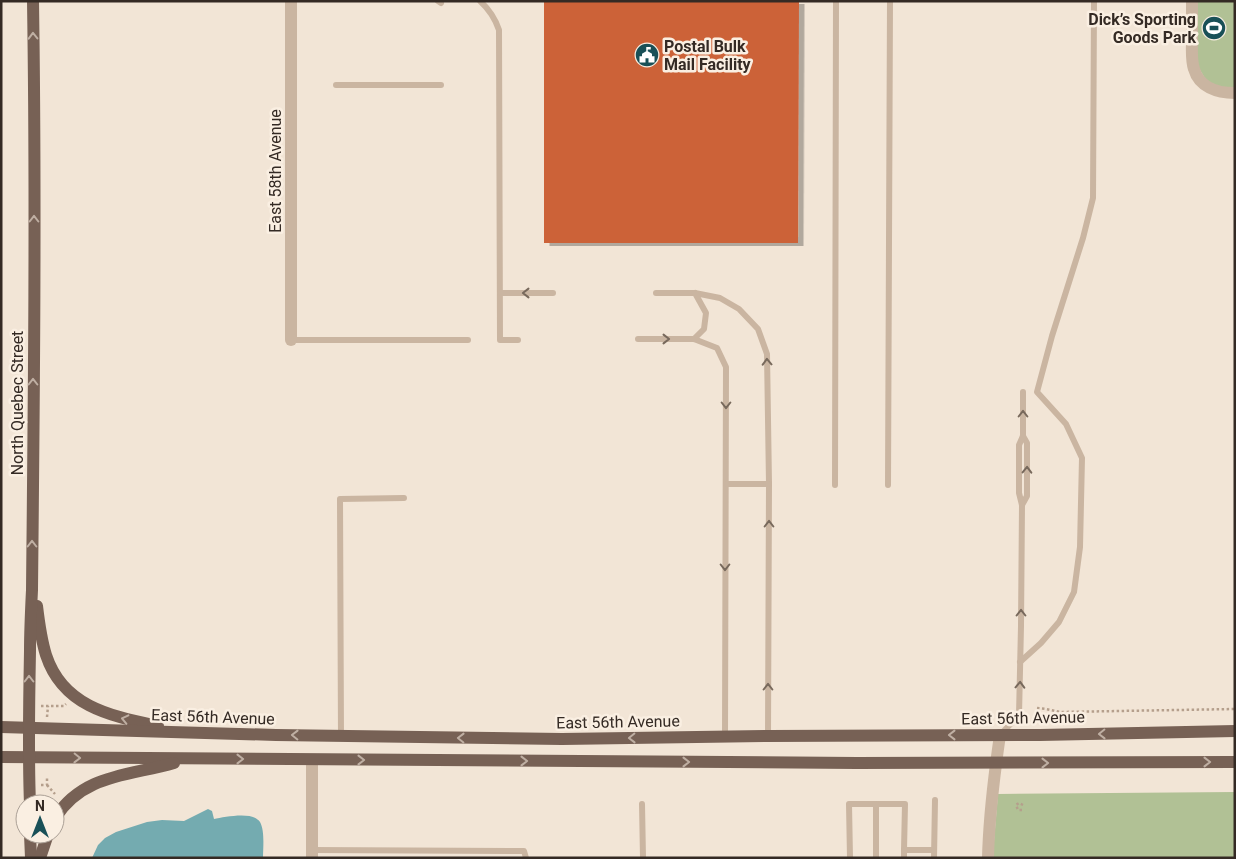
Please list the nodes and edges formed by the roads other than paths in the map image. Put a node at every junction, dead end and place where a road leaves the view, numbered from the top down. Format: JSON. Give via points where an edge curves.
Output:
{"nodes":[{"id":1,"x":32,"y":1,"type":"edge"},
{"id":2,"x":291,"y":1,"type":"edge"},
{"id":3,"x":480,"y":1,"type":"edge"},
{"id":4,"x":836,"y":1,"type":"edge"},
{"id":5,"x":890,"y":1,"type":"edge"},
{"id":6,"x":1094,"y":1,"type":"edge"},
{"id":7,"x":1192,"y":1,"type":"edge"},
{"id":8,"x":336,"y":85,"type":"dead end"},
{"id":9,"x":441,"y":85,"type":"dead end"},
{"id":10,"x":1235,"y":94,"type":"edge"},
{"id":11,"x":500,"y":292,"type":"junction"},
{"id":12,"x":553,"y":293,"type":"dead end"},
{"id":13,"x":656,"y":293,"type":"dead end"},
{"id":14,"x":695,"y":293,"type":"junction"},
{"id":15,"x":638,"y":339,"type":"dead end"},
{"id":16,"x":694,"y":339,"type":"junction"},
{"id":17,"x":291,"y":340,"type":"joint"},
{"id":18,"x":468,"y":340,"type":"dead end"},
{"id":19,"x":518,"y":340,"type":"dead end"},
{"id":20,"x":1023,"y":392,"type":"dead end"},
{"id":21,"x":726,"y":484,"type":"junction"},
{"id":22,"x":769,"y":484,"type":"junction"},
{"id":23,"x":834,"y":485,"type":"dead end"},
{"id":24,"x":888,"y":485,"type":"dead end"},
{"id":25,"x":404,"y":498,"type":"dead end"},
{"id":26,"x":32,"y":564,"type":"junction"},
{"id":27,"x":1020,"y":662,"type":"junction"},
{"id":28,"x":1,"y":727,"type":"edge"},
{"id":29,"x":29,"y":728,"type":"junction"},
{"id":30,"x":1235,"y":731,"type":"edge"},
{"id":31,"x":189,"y":732,"type":"junction"},
{"id":32,"x":1000,"y":735,"type":"junction"},
{"id":33,"x":341,"y":736,"type":"junction"},
{"id":34,"x":725,"y":736,"type":"junction"},
{"id":35,"x":768,"y":736,"type":"junction"},
{"id":36,"x":1,"y":757,"type":"edge"},
{"id":37,"x":28,"y":758,"type":"junction"},
{"id":38,"x":191,"y":759,"type":"junction"},
{"id":39,"x":312,"y":760,"type":"junction"},
{"id":40,"x":1235,"y":762,"type":"edge"},
{"id":41,"x":996,"y":763,"type":"junction"},
{"id":42,"x":30,"y":794,"type":"edge"},
{"id":43,"x":934,"y":800,"type":"dead end"},
{"id":44,"x":65,"y":803,"type":"edge"},
{"id":45,"x":642,"y":804,"type":"dead end"},
{"id":46,"x":876,"y":804,"type":"junction"},
{"id":47,"x":30,"y":844,"type":"edge"},
{"id":48,"x":45,"y":844,"type":"edge"},
{"id":49,"x":312,"y":854,"type":"edge"},
{"id":50,"x":374,"y":854,"type":"edge"},
{"id":51,"x":904,"y":854,"type":"edge"},
{"id":52,"x":934,"y":854,"type":"edge"},
{"id":53,"x":31,"y":858,"type":"edge"},
{"id":54,"x":40,"y":858,"type":"edge"},
{"id":55,"x":526,"y":858,"type":"edge"},
{"id":56,"x":642,"y":858,"type":"edge"},
{"id":57,"x":850,"y":858,"type":"edge"},
{"id":58,"x":876,"y":858,"type":"edge"},
{"id":59,"x":988,"y":858,"type":"edge"}],
"edges":[{"from":26,"to":1,"type":"main road","name":"North Quebec Street","one_way":true},
{"from":2,"to":17,"type":"street","name":"East 58th Avenue"},
{"from":3,"to":11,"type":"lane","via":[[492,12],[498,30]]},
{"from":4,"to":23,"type":"lane"},
{"from":5,"to":24,"type":"lane"},
{"from":6,"to":27,"type":"lane","via":[[1093,198],[1037,392],[1066,424],[1082,458],[1080,547],[1074,592],[1059,622]]},
{"from":7,"to":10,"type":"street","via":[[1194,69],[1200,81],[1211,89]]},
{"from":8,"to":9,"type":"lane"},
{"from":12,"to":11,"type":"lane","one_way":true},
{"from":11,"to":19,"type":"lane","via":[[500,340]]},
{"from":13,"to":14,"type":"lane"},
{"from":14,"to":16,"type":"lane","via":[[706,313],[704,329]]},
{"from":22,"to":14,"type":"lane","one_way":true,"via":[[767,354],[758,329],[739,309],[720,298]]},
{"from":15,"to":16,"type":"lane","one_way":true},
{"from":16,"to":21,"type":"lane","one_way":true,"via":[[718,348],[726,367]]},
{"from":17,"to":18,"type":"lane"},
{"from":27,"to":20,"type":"lane","one_way":true,"via":[[1022,505],[1019,445],[1023,436]]},
{"from":21,"to":22,"type":"lane"},
{"from":21,"to":34,"type":"lane","one_way":true},
{"from":35,"to":22,"type":"lane","one_way":true},
{"from":25,"to":33,"type":"lane","via":[[340,499]]},
{"from":29,"to":26,"type":"main road","name":"North Quebec Street","one_way":true},
{"from":31,"to":26,"type":"main road","one_way":true,"via":[[117,717],[83,703],[65,688],[51,668],[43,643]]},
{"from":32,"to":27,"type":"lane","one_way":true,"via":[[1019,715]]},
{"from":28,"to":29,"type":"main road","name":"East 56th Avenue"},
{"from":29,"to":31,"type":"main road","name":"East 56th Avenue"},
{"from":29,"to":37,"type":"main road","name":"North Quebec Street"},
{"from":30,"to":32,"type":"main road","name":"East 56th Avenue","one_way":true},
{"from":33,"to":31,"type":"main road","name":"East 56th Avenue","one_way":true},
{"from":32,"to":35,"type":"main road","name":"East 56th Avenue","one_way":true},
{"from":32,"to":41,"type":"street"},
{"from":34,"to":33,"type":"main road","name":"East 56th Avenue","one_way":true,"via":[[554,739]]},
{"from":34,"to":35,"type":"main road","name":"East 56th Avenue"},
{"from":36,"to":37,"type":"main road"},
{"from":37,"to":38,"type":"main road","one_way":true},
{"from":37,"to":42,"type":"main road","name":"North Quebec Street"},
{"from":38,"to":39,"type":"main road","one_way":true},
{"from":38,"to":44,"type":"main road","via":[[124,774],[90,786]]},
{"from":39,"to":41,"type":"main road","one_way":true},
{"from":39,"to":49,"type":"street"},
{"from":41,"to":40,"type":"main road","one_way":true},
{"from":41,"to":59,"type":"street"},
{"from":43,"to":52,"type":"lane"},
{"from":45,"to":56,"type":"lane"},
{"from":46,"to":51,"type":"lane","via":[[905,804]]},
{"from":46,"to":57,"type":"lane","via":[[849,804]]},
{"from":46,"to":58,"type":"lane"},
{"from":47,"to":53,"type":"main road"},
{"from":48,"to":54,"type":"main road"},
{"from":49,"to":50,"type":"lane"},
{"from":50,"to":55,"type":"lane","via":[[524,851]]},
{"from":51,"to":52,"type":"lane"}]}
